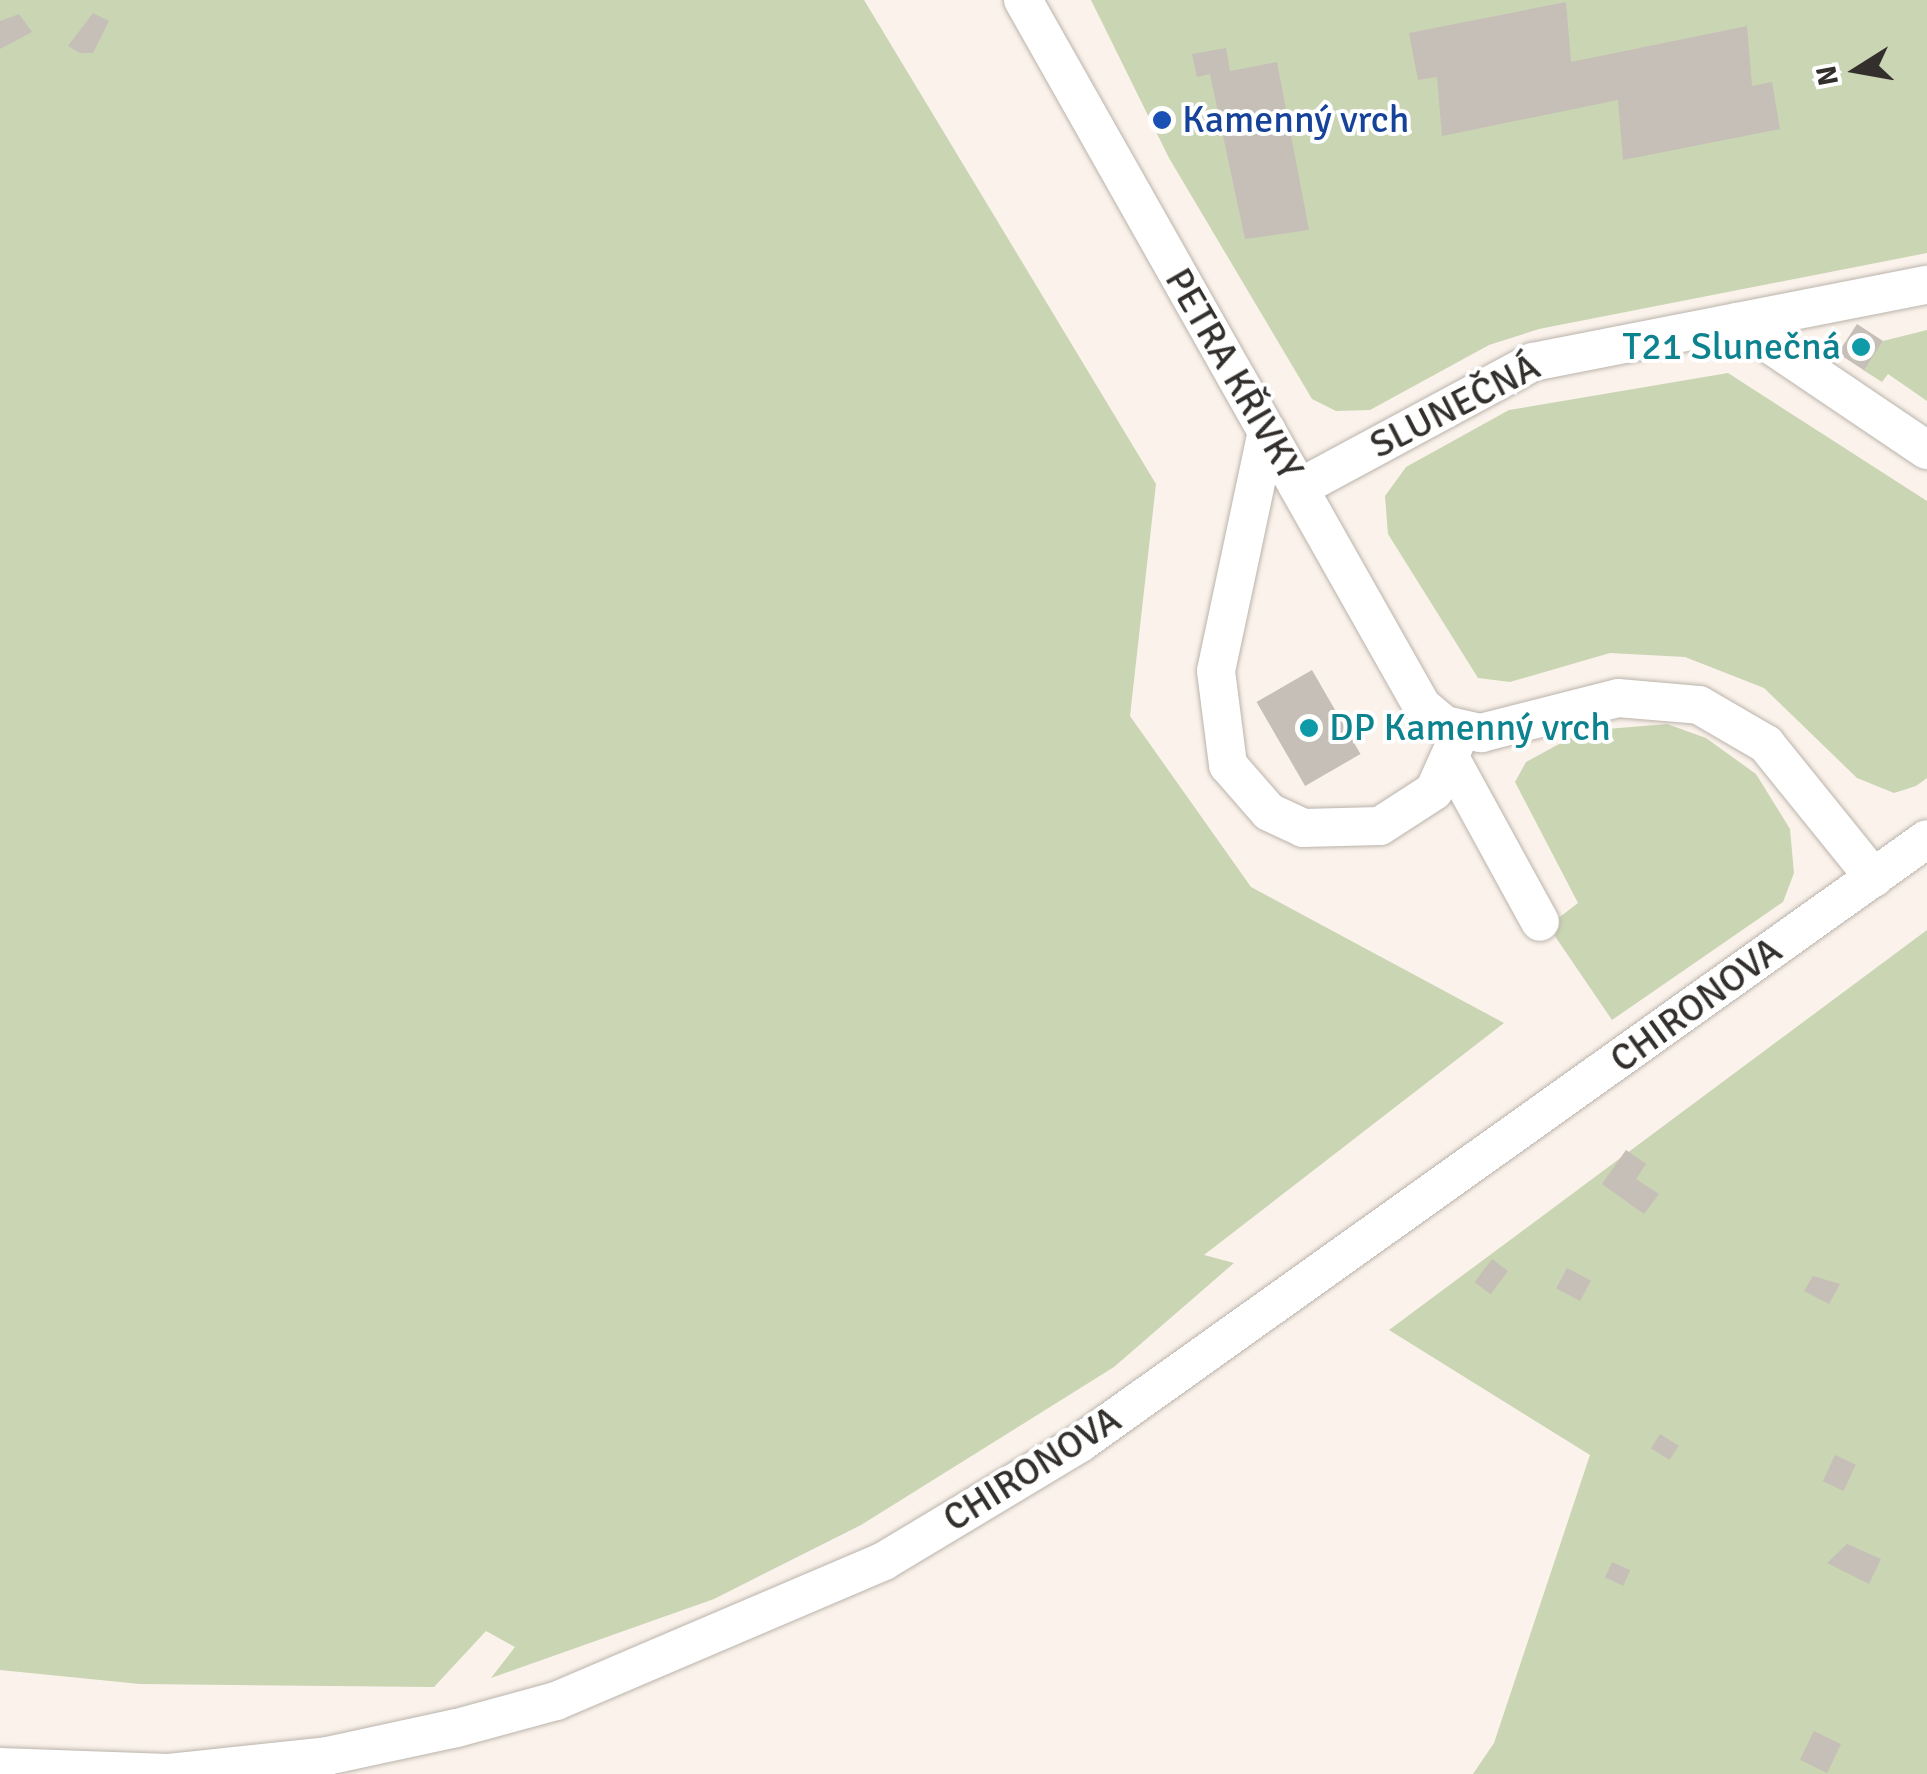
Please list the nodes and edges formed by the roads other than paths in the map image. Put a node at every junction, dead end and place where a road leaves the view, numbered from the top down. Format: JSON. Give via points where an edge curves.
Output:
{"nodes":[{"id":1,"x":1023,"y":0,"type":"edge"},
{"id":2,"x":1927,"y":285,"type":"edge"},
{"id":3,"x":1737,"y":322,"type":"junction"},
{"id":4,"x":1267,"y":431,"type":"junction"},
{"id":5,"x":1927,"y":450,"type":"edge"},
{"id":6,"x":1299,"y":488,"type":"junction"},
{"id":7,"x":1457,"y":747,"type":"junction"},
{"id":8,"x":1927,"y":839,"type":"edge"},
{"id":9,"x":1874,"y":878,"type":"junction"},
{"id":10,"x":1540,"y":922,"type":"dead end"},
{"id":11,"x":0,"y":1767,"type":"edge"}],
"edges":[{"from":1,"to":4,"type":"street","name":"PETRA KŘIVKY"},
{"from":2,"to":3,"type":"street","name":"SLUNEČNÁ"},
{"from":3,"to":5,"type":"street"},
{"from":3,"to":6,"type":"street","name":"SLUNEČNÁ","via":[[1533,362]]},
{"from":4,"to":6,"type":"street","name":"PETRA KŘIVKY"},
{"from":4,"to":7,"type":"street","via":[[1216,670],[1228,765],[1269,812],[1341,832],[1416,808]]},
{"from":6,"to":7,"type":"street","name":"PETRA KŘIVKY","via":[[1422,706]]},
{"from":7,"to":9,"type":"street","via":[[1618,698],[1699,705],[1766,744]]},
{"from":7,"to":10,"type":"street","name":"PETRA KŘIVKY"},
{"from":8,"to":9,"type":"street","name":"CHIRONOVA"},
{"from":9,"to":11,"type":"street","name":"CHIRONOVA","via":[[1080,1444],[884,1561],[556,1701],[457,1728],[326,1756],[169,1773]]}]}
